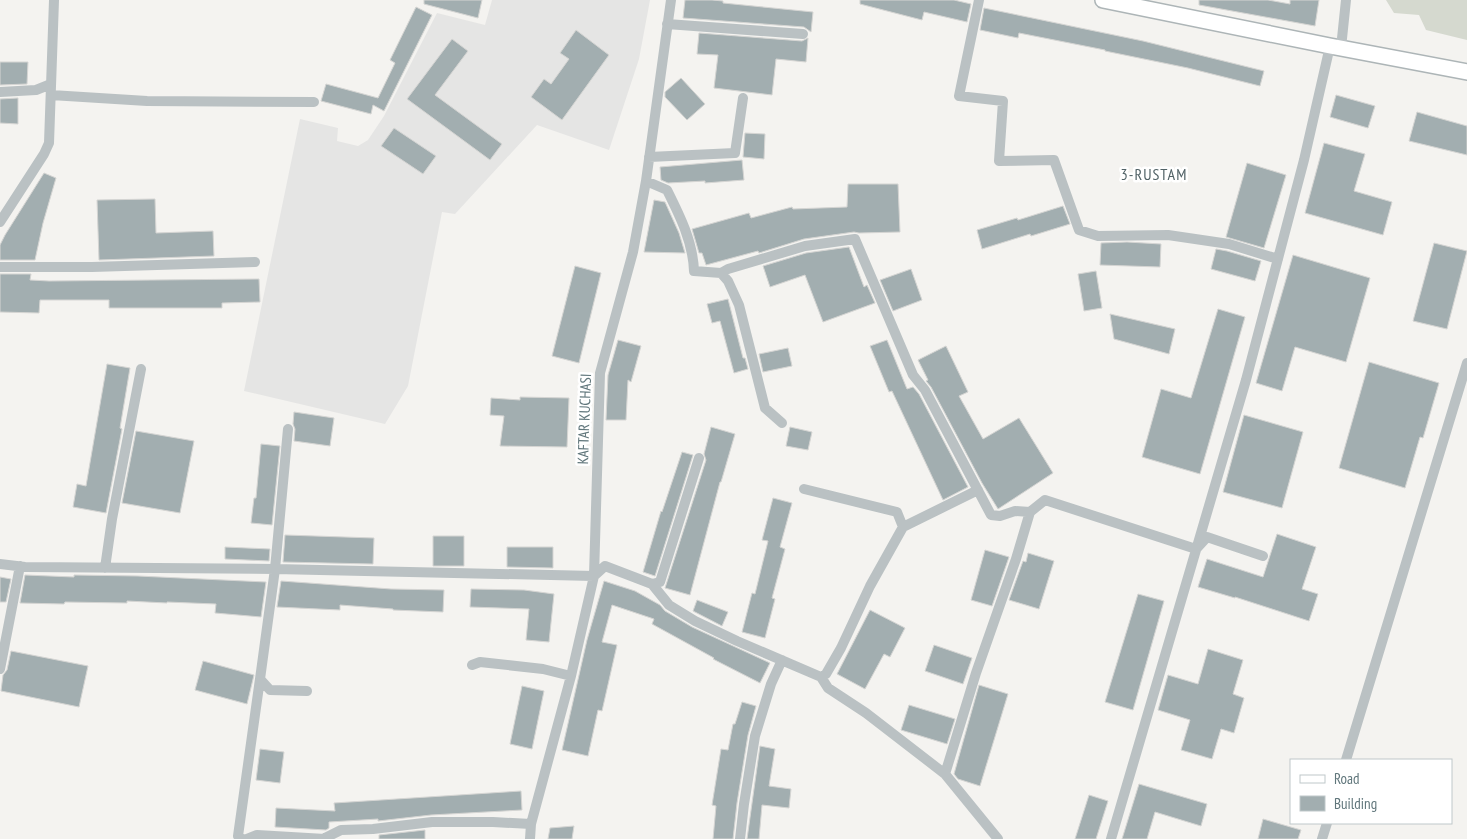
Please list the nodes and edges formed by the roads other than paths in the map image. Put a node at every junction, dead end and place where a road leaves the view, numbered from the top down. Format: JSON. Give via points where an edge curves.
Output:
{"nodes":[{"id":1,"x":54,"y":0,"type":"edge"},
{"id":2,"x":671,"y":0,"type":"edge"},
{"id":3,"x":979,"y":0,"type":"edge"},
{"id":4,"x":1104,"y":0,"type":"edge"},
{"id":5,"x":1346,"y":0,"type":"edge"},
{"id":6,"x":667,"y":24,"type":"junction"},
{"id":7,"x":803,"y":34,"type":"dead end"},
{"id":8,"x":1335,"y":47,"type":"junction"},
{"id":9,"x":1467,"y":72,"type":"edge"},
{"id":10,"x":51,"y":84,"type":"junction"},
{"id":11,"x":0,"y":92,"type":"edge"},
{"id":12,"x":51,"y":95,"type":"junction"},
{"id":13,"x":742,"y":98,"type":"dead end"},
{"id":14,"x":314,"y":102,"type":"dead end"},
{"id":15,"x":649,"y":157,"type":"junction"},
{"id":16,"x":646,"y":181,"type":"junction"},
{"id":17,"x":0,"y":222,"type":"edge"},
{"id":18,"x":1278,"y":258,"type":"junction"},
{"id":19,"x":256,"y":262,"type":"dead end"},
{"id":20,"x":0,"y":267,"type":"edge"},
{"id":21,"x":721,"y":273,"type":"junction"},
{"id":22,"x":1467,"y":363,"type":"edge"},
{"id":23,"x":141,"y":369,"type":"dead end"},
{"id":24,"x":782,"y":423,"type":"dead end"},
{"id":25,"x":288,"y":429,"type":"dead end"},
{"id":26,"x":699,"y":458,"type":"dead end"},
{"id":27,"x":804,"y":488,"type":"dead end"},
{"id":28,"x":978,"y":490,"type":"junction"},
{"id":29,"x":1030,"y":512,"type":"junction"},
{"id":30,"x":903,"y":527,"type":"junction"},
{"id":31,"x":1196,"y":549,"type":"junction"},
{"id":32,"x":1264,"y":556,"type":"dead end"},
{"id":33,"x":0,"y":564,"type":"edge"},
{"id":34,"x":20,"y":566,"type":"junction"},
{"id":35,"x":104,"y":568,"type":"junction"},
{"id":36,"x":275,"y":568,"type":"junction"},
{"id":37,"x":594,"y":576,"type":"junction"},
{"id":38,"x":652,"y":584,"type":"junction"},
{"id":39,"x":782,"y":660,"type":"junction"},
{"id":40,"x":472,"y":665,"type":"dead end"},
{"id":41,"x":0,"y":669,"type":"edge"},
{"id":42,"x":571,"y":676,"type":"junction"},
{"id":43,"x":821,"y":677,"type":"junction"},
{"id":44,"x":260,"y":679,"type":"junction"},
{"id":45,"x":307,"y":691,"type":"dead end"},
{"id":46,"x":1346,"y":759,"type":"edge"},
{"id":47,"x":945,"y":774,"type":"junction"},
{"id":48,"x":531,"y":824,"type":"junction"},
{"id":49,"x":1327,"y":824,"type":"edge"},
{"id":50,"x":242,"y":839,"type":"edge"},
{"id":51,"x":248,"y":839,"type":"edge"},
{"id":52,"x":325,"y":839,"type":"edge"},
{"id":53,"x":530,"y":839,"type":"edge"},
{"id":54,"x":740,"y":839,"type":"edge"},
{"id":55,"x":998,"y":839,"type":"edge"},
{"id":56,"x":1110,"y":839,"type":"edge"},
{"id":57,"x":1322,"y":839,"type":"edge"}],
"edges":[{"from":1,"to":10,"type":"street"},
{"from":2,"to":6,"type":"street","name":"KAFTAR KUCHASI"},
{"from":3,"to":18,"type":"street","via":[[959,96],[1003,101],[998,161],[1054,160],[1079,230],[1098,236],[1176,236],[1229,244]]},
{"from":4,"to":8,"type":"main road"},
{"from":5,"to":8,"type":"street"},
{"from":6,"to":7,"type":"street"},
{"from":6,"to":15,"type":"street","name":"KAFTAR KUCHASI"},
{"from":8,"to":9,"type":"main road"},
{"from":8,"to":18,"type":"street"},
{"from":10,"to":11,"type":"street","via":[[36,90]]},
{"from":10,"to":12,"type":"street"},
{"from":12,"to":14,"type":"street","via":[[147,101]]},
{"from":12,"to":17,"type":"street","via":[[49,143]]},
{"from":13,"to":15,"type":"street","via":[[735,152]]},
{"from":15,"to":16,"type":"street","name":"KAFTAR KUCHASI"},
{"from":16,"to":21,"type":"street","via":[[667,190],[683,223],[694,256],[694,271]]},
{"from":16,"to":37,"type":"street","name":"KAFTAR KUCHASI","via":[[633,252],[600,373]]},
{"from":18,"to":31,"type":"street"},
{"from":19,"to":20,"type":"street"},
{"from":21,"to":24,"type":"street","via":[[739,305],[765,408]]},
{"from":21,"to":28,"type":"street","via":[[805,246],[855,239],[913,375],[925,390]]},
{"from":22,"to":46,"type":"street"},
{"from":23,"to":35,"type":"street"},
{"from":25,"to":36,"type":"street"},
{"from":26,"to":38,"type":"street","via":[[660,582]]},
{"from":27,"to":30,"type":"street","via":[[896,512]]},
{"from":28,"to":29,"type":"street","via":[[991,515]]},
{"from":28,"to":30,"type":"street"},
{"from":29,"to":31,"type":"street","via":[[1046,500]]},
{"from":29,"to":47,"type":"street"},
{"from":30,"to":43,"type":"street","via":[[841,648]]},
{"from":31,"to":32,"type":"street","via":[[1207,537]]},
{"from":31,"to":56,"type":"street"},
{"from":33,"to":34,"type":"street"},
{"from":34,"to":35,"type":"street"},
{"from":34,"to":41,"type":"street"},
{"from":35,"to":36,"type":"street"},
{"from":36,"to":37,"type":"street"},
{"from":36,"to":44,"type":"street"},
{"from":37,"to":38,"type":"street","via":[[605,566]]},
{"from":37,"to":42,"type":"street","name":"KAFTAR KUCHASI"},
{"from":38,"to":39,"type":"street","via":[[669,605],[696,621]]},
{"from":39,"to":43,"type":"street"},
{"from":39,"to":54,"type":"street","via":[[755,736]]},
{"from":40,"to":42,"type":"street","via":[[480,662]]},
{"from":42,"to":48,"type":"street","name":"KAFTAR KUCHASI"},
{"from":43,"to":47,"type":"street","via":[[828,688]]},
{"from":44,"to":45,"type":"street","via":[[270,690]]},
{"from":44,"to":50,"type":"street","via":[[238,836]]},
{"from":47,"to":55,"type":"street"},
{"from":48,"to":52,"type":"street","via":[[432,822],[341,830]]},
{"from":48,"to":53,"type":"street","name":"KAFTAR KUCHASI"},
{"from":49,"to":57,"type":"street"},
{"from":51,"to":52,"type":"street","via":[[256,835]]}]}
